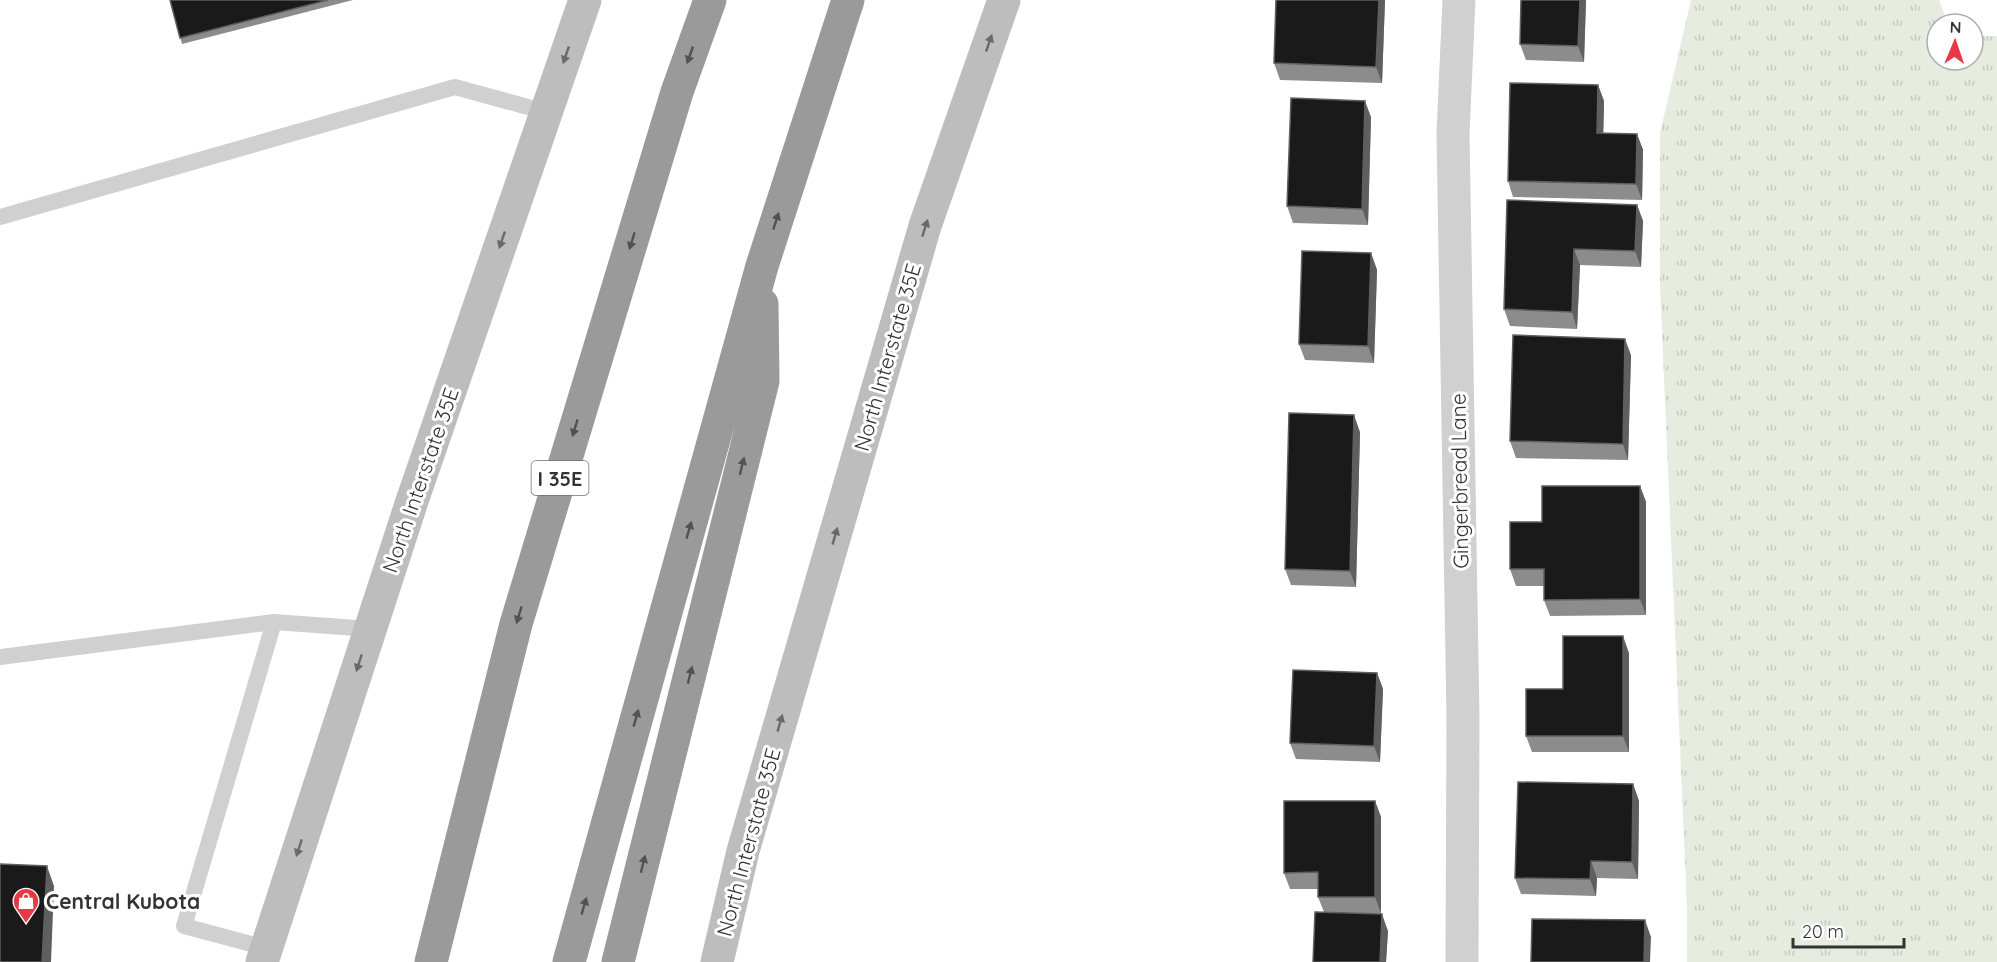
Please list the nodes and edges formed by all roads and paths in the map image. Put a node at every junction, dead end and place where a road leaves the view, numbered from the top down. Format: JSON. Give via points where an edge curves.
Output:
{"nodes":[{"id":1,"x":585,"y":0,"type":"edge"},
{"id":2,"x":710,"y":0,"type":"edge"},
{"id":3,"x":848,"y":0,"type":"edge"},
{"id":4,"x":1004,"y":0,"type":"edge"},
{"id":5,"x":1459,"y":0,"type":"edge"},
{"id":6,"x":546,"y":112,"type":"junction"},
{"id":7,"x":0,"y":216,"type":"edge"},
{"id":8,"x":762,"y":266,"type":"junction"},
{"id":9,"x":274,"y":622,"type":"junction"},
{"id":10,"x":370,"y":628,"type":"junction"},
{"id":11,"x":0,"y":657,"type":"edge"},
{"id":12,"x":264,"y":955,"type":"edge"},
{"id":13,"x":431,"y":962,"type":"edge"},
{"id":14,"x":569,"y":962,"type":"edge"},
{"id":15,"x":618,"y":962,"type":"edge"},
{"id":16,"x":717,"y":962,"type":"edge"},
{"id":17,"x":1462,"y":962,"type":"edge"}],
"edges":[{"from":1,"to":6,"type":"main road","name":"North Interstate 35E","one_way":true},
{"from":2,"to":13,"type":"highway","number":"I 35E","one_way":true,"via":[[677,92],[516,624]]},
{"from":8,"to":3,"type":"highway","one_way":true},
{"from":16,"to":4,"type":"main road","name":"North Interstate 35E","one_way":true,"via":[[743,851],[925,226]]},
{"from":5,"to":17,"type":"street","name":"Gingerbread Lane","via":[[1453,133],[1463,717]]},
{"from":6,"to":7,"type":"lane","via":[[455,87]]},
{"from":6,"to":10,"type":"main road","name":"North Interstate 35E","one_way":true},
{"from":14,"to":8,"type":"highway","one_way":true},
{"from":15,"to":8,"type":"highway","one_way":true,"via":[[763,381]]},
{"from":9,"to":10,"type":"lane"},
{"from":9,"to":11,"type":"lane"},
{"from":9,"to":12,"type":"lane","via":[[184,926]]},
{"from":10,"to":12,"type":"main road","name":"North Interstate 35E","one_way":true}]}
